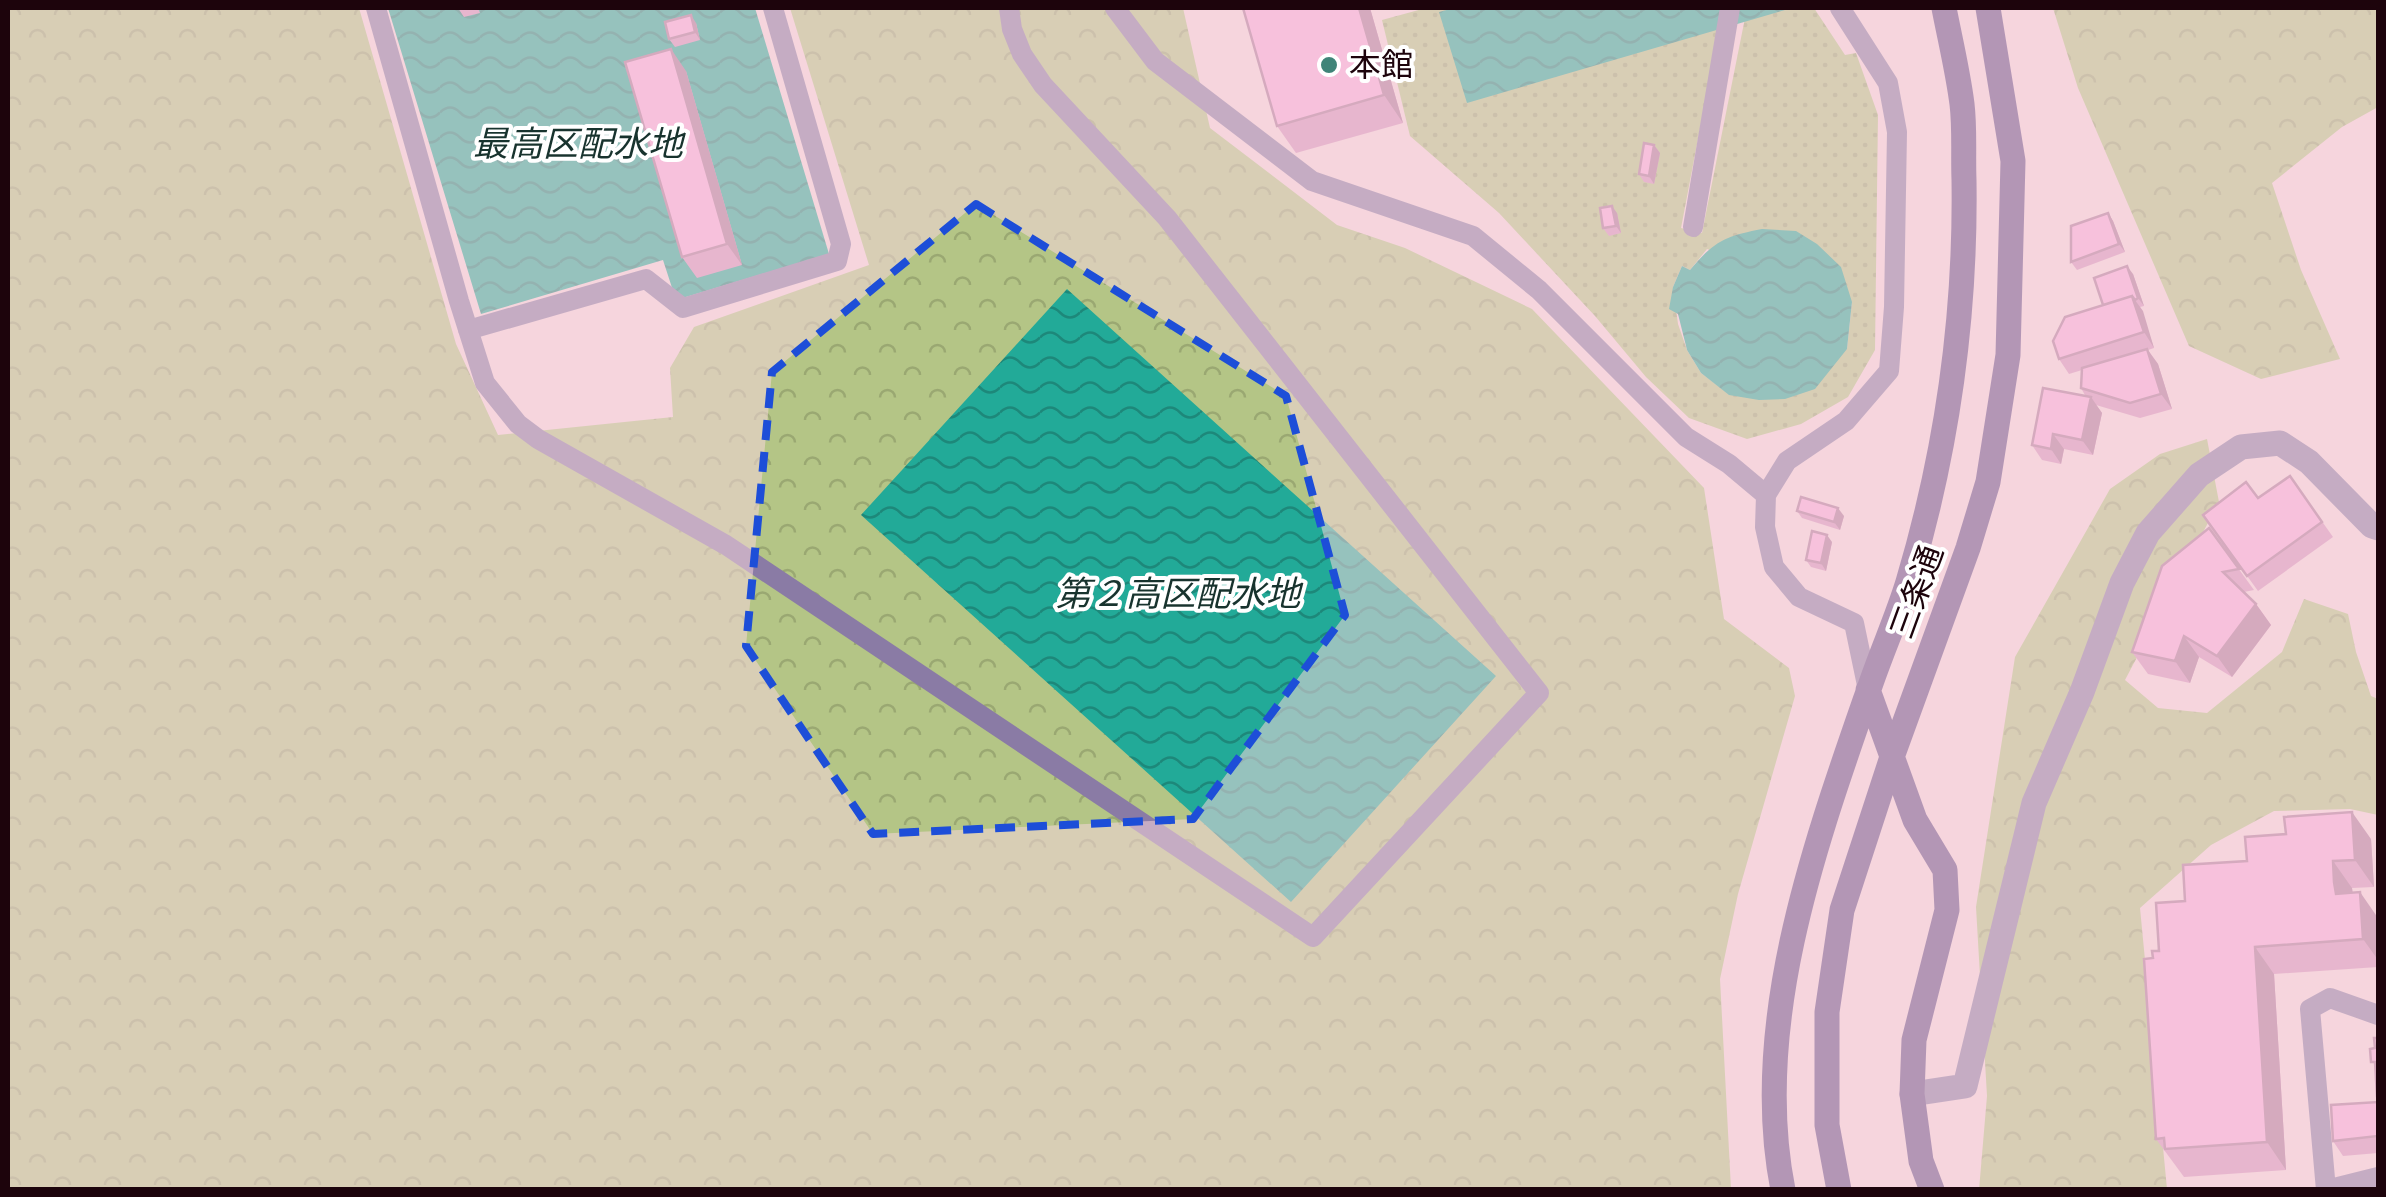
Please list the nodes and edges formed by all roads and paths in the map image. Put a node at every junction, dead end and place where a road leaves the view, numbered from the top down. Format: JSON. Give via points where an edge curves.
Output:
{"nodes":[{"id":1,"x":376,"y":8,"type":"edge"},
{"id":2,"x":773,"y":8,"type":"edge"},
{"id":3,"x":1009,"y":8,"type":"edge"},
{"id":4,"x":1115,"y":8,"type":"edge"},
{"id":5,"x":1730,"y":8,"type":"edge"},
{"id":6,"x":1840,"y":8,"type":"edge"},
{"id":7,"x":1944,"y":8,"type":"edge"},
{"id":8,"x":1988,"y":8,"type":"edge"},
{"id":9,"x":1693,"y":227,"type":"dead end"},
{"id":10,"x":468,"y":330,"type":"junction"},
{"id":11,"x":1766,"y":496,"type":"junction"},
{"id":12,"x":2378,"y":528,"type":"edge"},
{"id":13,"x":1868,"y":690,"type":"junction"},
{"id":14,"x":1892,"y":757,"type":"junction"},
{"id":15,"x":2378,"y":1014,"type":"edge"},
{"id":16,"x":1912,"y":1094,"type":"junction"},
{"id":17,"x":2378,"y":1177,"type":"edge"},
{"id":18,"x":1784,"y":1190,"type":"edge"},
{"id":19,"x":1839,"y":1190,"type":"edge"},
{"id":20,"x":1932,"y":1190,"type":"edge"},
{"id":21,"x":2326,"y":1190,"type":"edge"}],
"edges":[{"from":1,"to":10,"type":"lane"},
{"from":2,"to":10,"type":"lane","via":[[841,244],[838,261],[683,308],[646,279]]},
{"from":3,"to":10,"type":"lane","via":[[1022,54],[1044,86],[1167,218],[1539,693],[1313,936],[726,545],[538,440],[485,383]]},
{"from":4,"to":11,"type":"lane","via":[[1156,61],[1312,181],[1474,236],[1540,290],[1686,438]]},
{"from":5,"to":9,"type":"lane"},
{"from":6,"to":11,"type":"lane","via":[[1888,84],[1897,132],[1889,371],[1846,421],[1787,461]]},
{"from":7,"to":13,"type":"main road","name":"三条通","via":[[1962,106],[1962,295],[1949,411],[1925,517]]},
{"from":8,"to":14,"type":"main road","name":"三条通","via":[[2014,161],[2008,355],[1988,482]]},
{"from":11,"to":13,"type":"lane","via":[[1774,567],[1799,597],[1854,624]]},
{"from":12,"to":16,"type":"street","via":[[2280,443],[2241,447],[2199,476],[2148,533],[2034,803],[1965,1086]]},
{"from":13,"to":14,"type":"main road"},
{"from":13,"to":18,"type":"main road","name":"三条通","via":[[1810,872],[1784,980],[1773,1064]]},
{"from":14,"to":16,"type":"main road","via":[[1915,820],[1945,870],[1947,910],[1914,1040]]},
{"from":14,"to":19,"type":"main road","name":"三条通","via":[[1842,910],[1827,1012],[1827,1125]]},
{"from":15,"to":21,"type":"lane","via":[[2330,998],[2310,1008]]},
{"from":16,"to":20,"type":"main road"},
{"from":17,"to":21,"type":"lane"}]}
